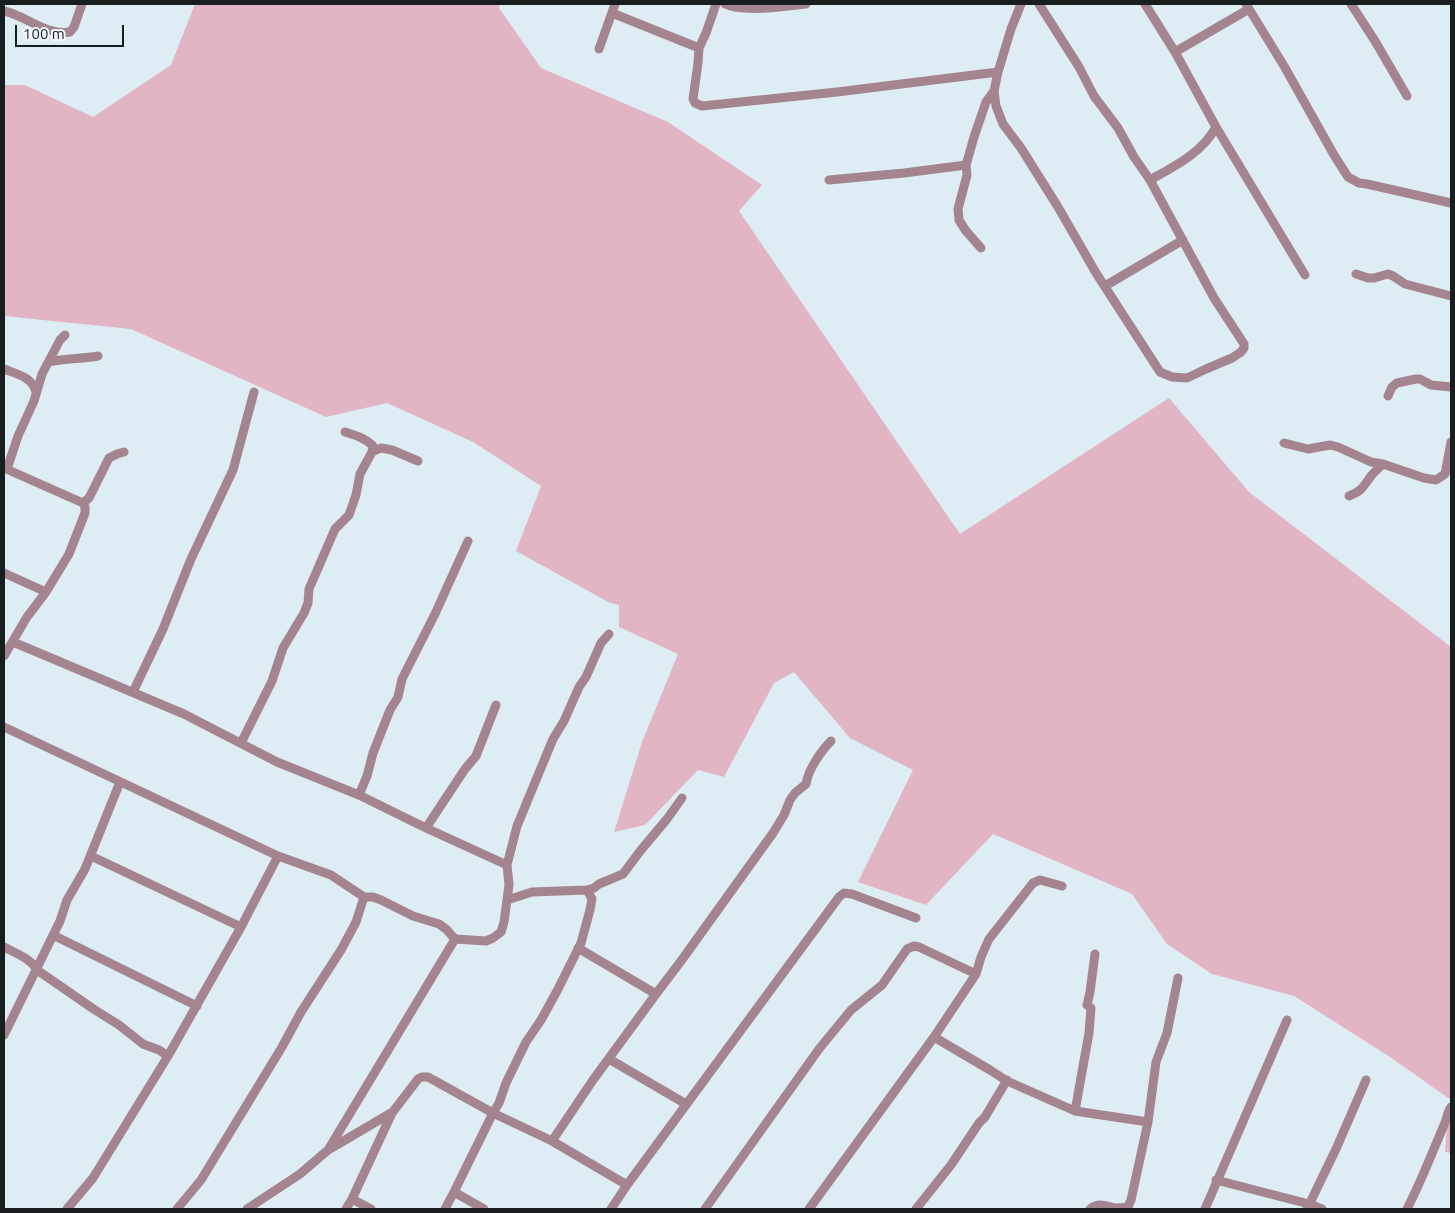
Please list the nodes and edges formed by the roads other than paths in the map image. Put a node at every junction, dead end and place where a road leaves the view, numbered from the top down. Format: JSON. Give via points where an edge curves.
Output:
{"nodes":[{"id":1,"x":82,"y":4,"type":"edge"},
{"id":2,"x":716,"y":4,"type":"edge"},
{"id":3,"x":724,"y":4,"type":"edge"},
{"id":4,"x":806,"y":4,"type":"edge"},
{"id":5,"x":1020,"y":4,"type":"edge"},
{"id":6,"x":1039,"y":4,"type":"edge"},
{"id":7,"x":1145,"y":4,"type":"edge"},
{"id":8,"x":1351,"y":4,"type":"edge"},
{"id":9,"x":1248,"y":7,"type":"edge"},
{"id":10,"x":614,"y":8,"type":"edge"},
{"id":11,"x":4,"y":11,"type":"edge"},
{"id":12,"x":699,"y":48,"type":"junction"},
{"id":13,"x":599,"y":49,"type":"dead end"},
{"id":14,"x":1176,"y":52,"type":"junction"},
{"id":15,"x":998,"y":72,"type":"junction"},
{"id":16,"x":994,"y":91,"type":"junction"},
{"id":17,"x":1407,"y":96,"type":"dead end"},
{"id":18,"x":1216,"y":127,"type":"junction"},
{"id":19,"x":966,"y":165,"type":"junction"},
{"id":20,"x":829,"y":180,"type":"dead end"},
{"id":21,"x":1150,"y":180,"type":"junction"},
{"id":22,"x":1451,"y":203,"type":"edge"},
{"id":23,"x":1183,"y":240,"type":"junction"},
{"id":24,"x":981,"y":248,"type":"dead end"},
{"id":25,"x":1356,"y":274,"type":"dead end"},
{"id":26,"x":1305,"y":275,"type":"dead end"},
{"id":27,"x":1105,"y":286,"type":"junction"},
{"id":28,"x":1451,"y":296,"type":"edge"},
{"id":29,"x":65,"y":335,"type":"dead end"},
{"id":30,"x":98,"y":356,"type":"dead end"},
{"id":31,"x":49,"y":362,"type":"junction"},
{"id":32,"x":4,"y":369,"type":"edge"},
{"id":33,"x":1451,"y":387,"type":"edge"},
{"id":34,"x":36,"y":392,"type":"junction"},
{"id":35,"x":254,"y":392,"type":"dead end"},
{"id":36,"x":1388,"y":396,"type":"dead end"},
{"id":37,"x":345,"y":432,"type":"dead end"},
{"id":38,"x":1451,"y":442,"type":"edge"},
{"id":39,"x":1284,"y":443,"type":"dead end"},
{"id":40,"x":124,"y":452,"type":"dead end"},
{"id":41,"x":372,"y":452,"type":"junction"},
{"id":42,"x":418,"y":461,"type":"dead end"},
{"id":43,"x":1383,"y":464,"type":"junction"},
{"id":44,"x":5,"y":468,"type":"edge"},
{"id":45,"x":1349,"y":496,"type":"dead end"},
{"id":46,"x":83,"y":503,"type":"junction"},
{"id":47,"x":468,"y":541,"type":"dead end"},
{"id":48,"x":4,"y":573,"type":"edge"},
{"id":49,"x":46,"y":592,"type":"junction"},
{"id":50,"x":609,"y":634,"type":"dead end"},
{"id":51,"x":13,"y":642,"type":"junction"},
{"id":52,"x":4,"y":656,"type":"edge"},
{"id":53,"x":133,"y":692,"type":"junction"},
{"id":54,"x":496,"y":705,"type":"dead end"},
{"id":55,"x":4,"y":727,"type":"edge"},
{"id":56,"x":831,"y":741,"type":"dead end"},
{"id":57,"x":241,"y":743,"type":"junction"},
{"id":58,"x":120,"y":782,"type":"junction"},
{"id":59,"x":359,"y":796,"type":"junction"},
{"id":60,"x":682,"y":798,"type":"dead end"},
{"id":61,"x":426,"y":828,"type":"junction"},
{"id":62,"x":91,"y":856,"type":"junction"},
{"id":63,"x":278,"y":856,"type":"junction"},
{"id":64,"x":507,"y":864,"type":"junction"},
{"id":65,"x":1062,"y":886,"type":"dead end"},
{"id":66,"x":587,"y":890,"type":"junction"},
{"id":67,"x":364,"y":896,"type":"junction"},
{"id":68,"x":507,"y":900,"type":"junction"},
{"id":69,"x":916,"y":918,"type":"dead end"},
{"id":70,"x":241,"y":927,"type":"junction"},
{"id":71,"x":53,"y":935,"type":"junction"},
{"id":72,"x":455,"y":939,"type":"junction"},
{"id":73,"x":4,"y":947,"type":"edge"},
{"id":74,"x":578,"y":948,"type":"junction"},
{"id":75,"x":1095,"y":954,"type":"dead end"},
{"id":76,"x":37,"y":970,"type":"junction"},
{"id":77,"x":976,"y":974,"type":"junction"},
{"id":78,"x":1178,"y":978,"type":"dead end"},
{"id":79,"x":656,"y":994,"type":"junction"},
{"id":80,"x":197,"y":1006,"type":"junction"},
{"id":81,"x":1288,"y":1020,"type":"dead end"},
{"id":82,"x":4,"y":1035,"type":"edge"},
{"id":83,"x":934,"y":1037,"type":"junction"},
{"id":84,"x":168,"y":1056,"type":"junction"},
{"id":85,"x":609,"y":1058,"type":"junction"},
{"id":86,"x":1007,"y":1080,"type":"junction"},
{"id":87,"x":1366,"y":1080,"type":"dead end"},
{"id":88,"x":686,"y":1104,"type":"junction"},
{"id":89,"x":1451,"y":1107,"type":"edge"},
{"id":90,"x":1075,"y":1111,"type":"junction"},
{"id":91,"x":392,"y":1113,"type":"junction"},
{"id":92,"x":493,"y":1113,"type":"junction"},
{"id":93,"x":1148,"y":1122,"type":"junction"},
{"id":94,"x":552,"y":1141,"type":"junction"},
{"id":95,"x":328,"y":1150,"type":"junction"},
{"id":96,"x":1216,"y":1180,"type":"junction"},
{"id":97,"x":627,"y":1185,"type":"junction"},
{"id":98,"x":454,"y":1192,"type":"junction"},
{"id":99,"x":352,"y":1199,"type":"junction"},
{"id":100,"x":1308,"y":1207,"type":"edge"},
{"id":101,"x":67,"y":1209,"type":"edge"},
{"id":102,"x":177,"y":1209,"type":"edge"},
{"id":103,"x":247,"y":1209,"type":"edge"},
{"id":104,"x":346,"y":1209,"type":"edge"},
{"id":105,"x":371,"y":1209,"type":"edge"},
{"id":106,"x":445,"y":1209,"type":"edge"},
{"id":107,"x":484,"y":1209,"type":"edge"},
{"id":108,"x":611,"y":1209,"type":"edge"},
{"id":109,"x":705,"y":1209,"type":"edge"},
{"id":110,"x":809,"y":1209,"type":"edge"},
{"id":111,"x":916,"y":1209,"type":"edge"},
{"id":112,"x":1090,"y":1209,"type":"edge"},
{"id":113,"x":1205,"y":1209,"type":"edge"},
{"id":114,"x":1322,"y":1209,"type":"edge"},
{"id":115,"x":1407,"y":1209,"type":"edge"}],
"edges":[{"from":1,"to":11,"type":"street","via":[[74,27],[70,32],[62,33],[49,31]]},
{"from":2,"to":12,"type":"street"},
{"from":3,"to":4,"type":"street","via":[[740,8]]},
{"from":5,"to":15,"type":"street"},
{"from":6,"to":21,"type":"street","via":[[1079,66],[1094,96]]},
{"from":7,"to":14,"type":"street"},
{"from":8,"to":17,"type":"street"},
{"from":9,"to":14,"type":"street"},
{"from":9,"to":22,"type":"street","via":[[1348,177],[1359,183]]},
{"from":10,"to":12,"type":"street"},
{"from":10,"to":13,"type":"street"},
{"from":12,"to":15,"type":"street","via":[[693,99],[702,106]]},
{"from":14,"to":18,"type":"street"},
{"from":15,"to":16,"type":"street"},
{"from":16,"to":19,"type":"street","via":[[986,102]]},
{"from":16,"to":27,"type":"street","via":[[1003,124],[1032,165]]},
{"from":18,"to":21,"type":"street","via":[[1195,152]]},
{"from":18,"to":26,"type":"street"},
{"from":19,"to":20,"type":"street"},
{"from":19,"to":24,"type":"street","via":[[967,175],[958,215],[966,231]]},
{"from":21,"to":23,"type":"street"},
{"from":23,"to":27,"type":"street"},
{"from":23,"to":27,"type":"street","via":[[1214,298],[1244,344],[1241,352],[1232,358],[1187,378],[1160,372]]},
{"from":25,"to":28,"type":"street","via":[[1374,278],[1388,274],[1405,284]]},
{"from":29,"to":31,"type":"street"},
{"from":30,"to":31,"type":"street"},
{"from":31,"to":34,"type":"street"},
{"from":32,"to":34,"type":"street","via":[[30,380]]},
{"from":33,"to":36,"type":"street","via":[[1431,385],[1416,379],[1397,383]]},
{"from":34,"to":44,"type":"street"},
{"from":35,"to":53,"type":"street","via":[[233,470]]},
{"from":37,"to":41,"type":"street","via":[[369,442],[373,446]]},
{"from":38,"to":43,"type":"street","via":[[1445,474],[1436,480]]},
{"from":39,"to":43,"type":"street","via":[[1308,448],[1330,445]]},
{"from":40,"to":46,"type":"street","via":[[109,458],[89,498]]},
{"from":41,"to":42,"type":"street","via":[[380,448],[392,450]]},
{"from":41,"to":57,"type":"street","via":[[360,474],[349,515],[335,529],[309,589],[304,613],[283,648],[272,681]]},
{"from":43,"to":45,"type":"street","via":[[1363,489]]},
{"from":44,"to":46,"type":"street"},
{"from":46,"to":49,"type":"street","via":[[84,513],[69,554]]},
{"from":47,"to":59,"type":"street","via":[[402,679]]},
{"from":48,"to":49,"type":"street"},
{"from":49,"to":51,"type":"street"},
{"from":50,"to":64,"type":"street","via":[[601,643],[541,765],[517,826]]},
{"from":51,"to":52,"type":"street"},
{"from":51,"to":53,"type":"street"},
{"from":53,"to":57,"type":"street"},
{"from":54,"to":61,"type":"street","via":[[476,756]]},
{"from":55,"to":58,"type":"street"},
{"from":56,"to":79,"type":"street","via":[[823,748],[807,776],[806,784],[790,800],[773,833]]},
{"from":57,"to":59,"type":"street","via":[[277,762]]},
{"from":58,"to":62,"type":"street"},
{"from":58,"to":63,"type":"street"},
{"from":59,"to":61,"type":"street"},
{"from":60,"to":66,"type":"street","via":[[623,874]]},
{"from":61,"to":64,"type":"street"},
{"from":62,"to":70,"type":"street"},
{"from":62,"to":71,"type":"street","via":[[67,900]]},
{"from":63,"to":67,"type":"street","via":[[331,875]]},
{"from":63,"to":70,"type":"street"},
{"from":64,"to":68,"type":"street"},
{"from":65,"to":77,"type":"street","via":[[1040,880],[1030,886],[988,939]]},
{"from":66,"to":68,"type":"street","via":[[532,892]]},
{"from":66,"to":74,"type":"street","via":[[592,900]]},
{"from":67,"to":72,"type":"street","via":[[373,896],[413,916],[438,924]]},
{"from":67,"to":102,"type":"street","via":[[356,922],[341,950],[201,1180]]},
{"from":68,"to":72,"type":"street","via":[[501,932],[493,938],[478,941]]},
{"from":69,"to":88,"type":"street","via":[[852,894],[844,893],[839,897]]},
{"from":70,"to":80,"type":"street"},
{"from":71,"to":76,"type":"street"},
{"from":71,"to":80,"type":"street"},
{"from":72,"to":95,"type":"street"},
{"from":73,"to":76,"type":"street","via":[[28,960]]},
{"from":74,"to":79,"type":"street"},
{"from":74,"to":92,"type":"street","via":[[526,1042]]},
{"from":75,"to":90,"type":"street","via":[[1087,1005],[1091,1008],[1089,1033]]},
{"from":76,"to":82,"type":"street"},
{"from":76,"to":84,"type":"street","via":[[143,1044]]},
{"from":77,"to":83,"type":"street"},
{"from":77,"to":109,"type":"street","via":[[919,947],[907,949],[882,985],[851,1010],[819,1048]]},
{"from":78,"to":93,"type":"street","via":[[1167,1033],[1156,1062]]},
{"from":79,"to":85,"type":"street"},
{"from":80,"to":84,"type":"street"},
{"from":81,"to":96,"type":"street"},
{"from":83,"to":86,"type":"street"},
{"from":83,"to":110,"type":"street"},
{"from":84,"to":101,"type":"street","via":[[93,1178]]},
{"from":85,"to":88,"type":"street"},
{"from":85,"to":94,"type":"street"},
{"from":86,"to":90,"type":"street"},
{"from":86,"to":111,"type":"street","via":[[985,1117]]},
{"from":87,"to":100,"type":"street"},
{"from":88,"to":97,"type":"street"},
{"from":89,"to":115,"type":"street"},
{"from":90,"to":93,"type":"street"},
{"from":91,"to":92,"type":"street","via":[[422,1077]]},
{"from":91,"to":95,"type":"street"},
{"from":91,"to":99,"type":"street"},
{"from":92,"to":94,"type":"street"},
{"from":92,"to":98,"type":"street"},
{"from":93,"to":112,"type":"street","via":[[1128,1207],[1114,1208],[1104,1204]]},
{"from":94,"to":97,"type":"street"},
{"from":95,"to":103,"type":"street","via":[[300,1174]]},
{"from":96,"to":100,"type":"street"},
{"from":96,"to":113,"type":"street"},
{"from":97,"to":108,"type":"street"},
{"from":98,"to":106,"type":"street"},
{"from":98,"to":107,"type":"street"},
{"from":99,"to":104,"type":"street"},
{"from":99,"to":105,"type":"street"},
{"from":100,"to":114,"type":"street"}]}
